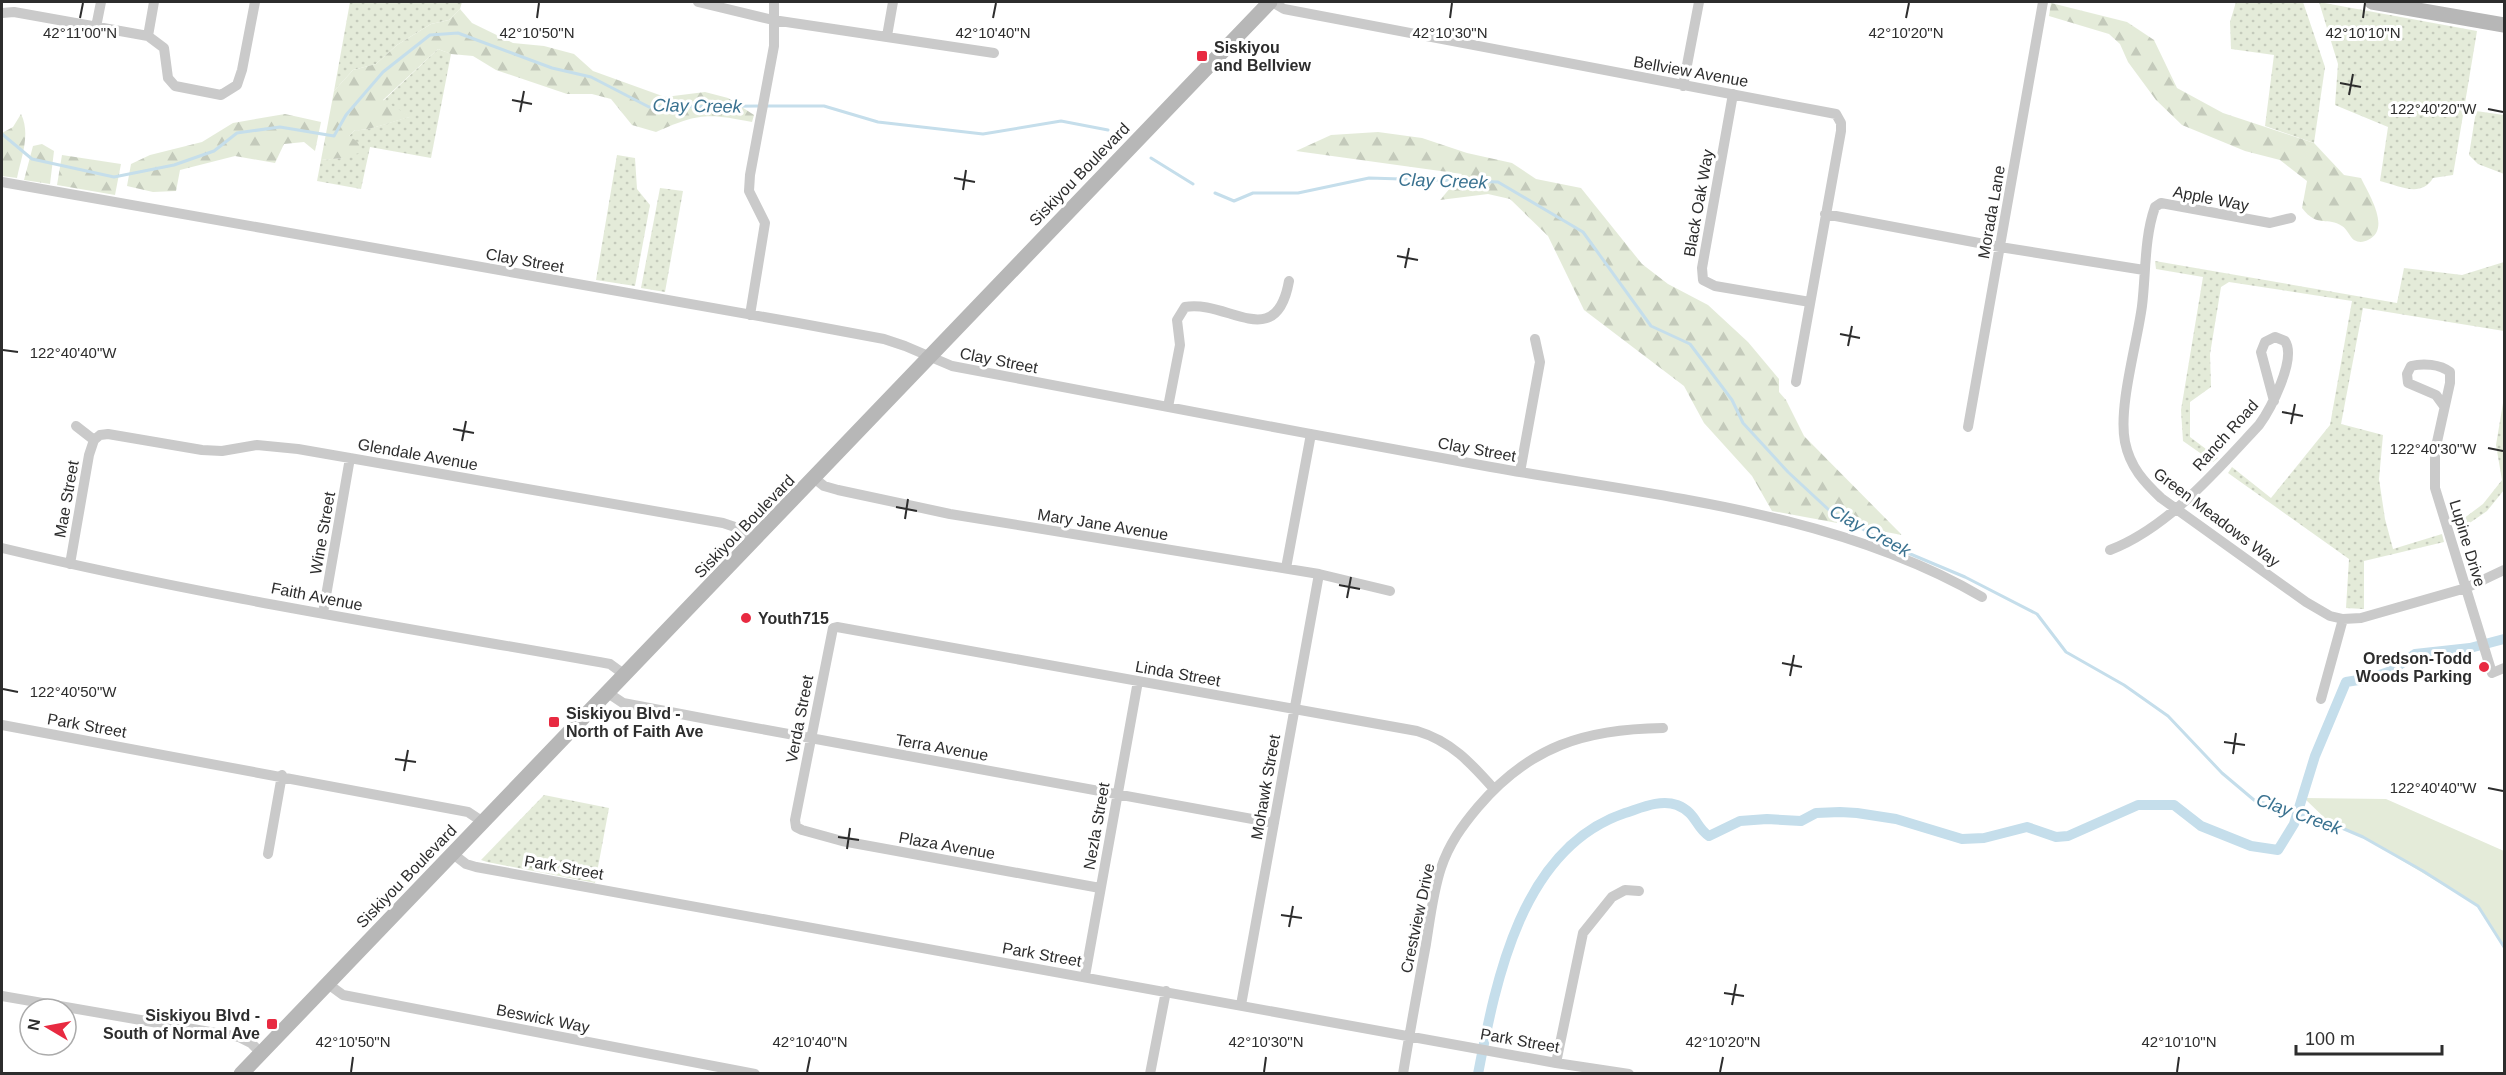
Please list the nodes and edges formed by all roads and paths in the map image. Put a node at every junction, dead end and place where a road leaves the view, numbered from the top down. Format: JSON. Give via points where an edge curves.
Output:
{"nodes":[{"id":1,"x":101,"y":2,"type":"edge"},
{"id":2,"x":154,"y":2,"type":"edge"},
{"id":3,"x":255,"y":2,"type":"edge"},
{"id":4,"x":699,"y":2,"type":"edge"},
{"id":5,"x":774,"y":2,"type":"edge"},
{"id":6,"x":892,"y":2,"type":"edge"},
{"id":7,"x":1271,"y":2,"type":"edge"},
{"id":8,"x":1699,"y":2,"type":"edge"},
{"id":9,"x":2043,"y":2,"type":"edge"},
{"id":10,"x":2372,"y":2,"type":"edge"},
{"id":11,"x":2,"y":14,"type":"edge"},
{"id":12,"x":773,"y":20,"type":"junction"},
{"id":13,"x":2505,"y":25,"type":"edge"},
{"id":14,"x":96,"y":27,"type":"junction"},
{"id":15,"x":148,"y":36,"type":"junction"},
{"id":16,"x":887,"y":36,"type":"junction"},
{"id":17,"x":994,"y":53,"type":"dead end"},
{"id":18,"x":1683,"y":86,"type":"junction"},
{"id":19,"x":1733,"y":94,"type":"junction"},
{"id":20,"x":2,"y":182,"type":"edge"},
{"id":21,"x":1826,"y":214,"type":"junction"},
{"id":22,"x":2291,"y":218,"type":"dead end"},
{"id":23,"x":2000,"y":247,"type":"junction"},
{"id":24,"x":2144,"y":270,"type":"junction"},
{"id":25,"x":1289,"y":281,"type":"dead end"},
{"id":26,"x":1810,"y":302,"type":"junction"},
{"id":27,"x":750,"y":315,"type":"junction"},
{"id":28,"x":1535,"y":339,"type":"dead end"},
{"id":29,"x":929,"y":356,"type":"junction"},
{"id":30,"x":1796,"y":382,"type":"dead end"},
{"id":31,"x":2274,"y":401,"type":"junction"},
{"id":32,"x":2444,"y":406,"type":"junction"},
{"id":33,"x":1168,"y":407,"type":"junction"},
{"id":34,"x":75,"y":426,"type":"dead end"},
{"id":35,"x":1968,"y":427,"type":"dead end"},
{"id":36,"x":1311,"y":435,"type":"junction"},
{"id":37,"x":94,"y":440,"type":"junction"},
{"id":38,"x":350,"y":458,"type":"junction"},
{"id":39,"x":1520,"y":472,"type":"junction"},
{"id":40,"x":814,"y":478,"type":"junction"},
{"id":41,"x":2177,"y":508,"type":"junction"},
{"id":42,"x":754,"y":541,"type":"junction"},
{"id":43,"x":2,"y":548,"type":"edge"},
{"id":44,"x":2110,"y":550,"type":"dead end"},
{"id":45,"x":70,"y":564,"type":"junction"},
{"id":46,"x":1286,"y":568,"type":"junction"},
{"id":47,"x":2505,"y":570,"type":"edge"},
{"id":48,"x":1319,"y":574,"type":"junction"},
{"id":49,"x":2466,"y":588,"type":"junction"},
{"id":50,"x":1390,"y":591,"type":"dead end"},
{"id":51,"x":1982,"y":597,"type":"dead end"},
{"id":52,"x":323,"y":613,"type":"junction"},
{"id":53,"x":2343,"y":619,"type":"junction"},
{"id":54,"x":837,"y":627,"type":"joint"},
{"id":55,"x":2505,"y":668,"type":"edge"},
{"id":56,"x":625,"y":675,"type":"junction"},
{"id":57,"x":1138,"y":681,"type":"junction"},
{"id":58,"x":608,"y":693,"type":"junction"},
{"id":59,"x":2321,"y":699,"type":"dead end"},
{"id":60,"x":1295,"y":710,"type":"junction"},
{"id":61,"x":2,"y":725,"type":"edge"},
{"id":62,"x":1663,"y":728,"type":"dead end"},
{"id":63,"x":811,"y":739,"type":"junction"},
{"id":64,"x":282,"y":775,"type":"junction"},
{"id":65,"x":1494,"y":789,"type":"junction"},
{"id":66,"x":1117,"y":794,"type":"junction"},
{"id":67,"x":795,"y":820,"type":"joint"},
{"id":68,"x":483,"y":822,"type":"junction"},
{"id":69,"x":1274,"y":823,"type":"junction"},
{"id":70,"x":268,"y":854,"type":"dead end"},
{"id":71,"x":453,"y":854,"type":"junction"},
{"id":72,"x":1100,"y":888,"type":"junction"},
{"id":73,"x":1639,"y":891,"type":"dead end"},
{"id":74,"x":1085,"y":976,"type":"junction"},
{"id":75,"x":328,"y":984,"type":"junction"},
{"id":76,"x":1166,"y":992,"type":"junction"},
{"id":77,"x":2,"y":996,"type":"edge"},
{"id":78,"x":1241,"y":1005,"type":"junction"},
{"id":79,"x":1409,"y":1036,"type":"junction"},
{"id":80,"x":261,"y":1053,"type":"junction"},
{"id":81,"x":1556,"y":1063,"type":"junction"},
{"id":82,"x":1615,"y":1072,"type":"edge"},
{"id":83,"x":242,"y":1074,"type":"edge"},
{"id":84,"x":755,"y":1074,"type":"edge"},
{"id":85,"x":1150,"y":1074,"type":"edge"},
{"id":86,"x":1403,"y":1074,"type":"edge"},
{"id":87,"x":1629,"y":1074,"type":"edge"}],
"edges":[{"from":1,"to":14,"type":"street"},
{"from":2,"to":15,"type":"street"},
{"from":3,"to":15,"type":"street","via":[[240,78],[237,85],[220,95],[175,86],[168,78],[164,48]]},
{"from":4,"to":12,"type":"street"},
{"from":5,"to":12,"type":"street"},
{"from":6,"to":16,"type":"street"},
{"from":7,"to":18,"type":"street","name":"Bellview Avenue","via":[[1284,9]]},
{"from":7,"to":29,"type":"main road","name":"Siskiyou Boulevard"},
{"from":8,"to":18,"type":"street"},
{"from":9,"to":23,"type":"street","name":"Morada Lane"},
{"from":10,"to":13,"type":"main road"},
{"from":11,"to":14,"type":"street","via":[[14,12]]},
{"from":12,"to":16,"type":"street"},
{"from":12,"to":27,"type":"street","via":[[772,59],[750,175],[749,190],[765,223]]},
{"from":14,"to":15,"type":"street"},
{"from":16,"to":17,"type":"street"},
{"from":18,"to":19,"type":"street","name":"Bellview Avenue"},
{"from":19,"to":21,"type":"street","name":"Bellview Avenue","via":[[1832,111],[1839,117],[1841,131]]},
{"from":19,"to":26,"type":"street","name":"Black Oak Way","via":[[1703,280],[1715,286]]},
{"from":20,"to":27,"type":"street","name":"Clay Street"},
{"from":21,"to":23,"type":"street"},
{"from":21,"to":26,"type":"street","name":"Bellview Avenue"},
{"from":22,"to":24,"type":"street","name":"Apple Way","via":[[2270,223],[2157,204]]},
{"from":23,"to":24,"type":"street"},
{"from":23,"to":35,"type":"street","name":"Morada Lane"},
{"from":24,"to":41,"type":"street","name":"Green Meadows Way","via":[[2123,431],[2132,464],[2141,478]]},
{"from":25,"to":33,"type":"street","via":[[1280,309],[1264,320],[1198,306],[1185,308],[1177,320],[1180,345]]},
{"from":26,"to":30,"type":"street","name":"Bellview Avenue"},
{"from":27,"to":29,"type":"street","name":"Clay Street","via":[[884,339]]},
{"from":28,"to":39,"type":"street","via":[[1540,362]]},
{"from":29,"to":33,"type":"street","name":"Clay Street","via":[[952,366]]},
{"from":29,"to":40,"type":"main road","name":"Siskiyou Boulevard"},
{"from":31,"to":31,"type":"street","name":"Ranch Road","via":[[2289,351],[2285,341],[2275,337],[2265,342],[2261,352]]},
{"from":31,"to":41,"type":"street","name":"Ranch Road","via":[[2259,425]]},
{"from":32,"to":32,"type":"street","name":"Lupine Drive","via":[[2450,372],[2439,366],[2411,366],[2406,374],[2408,383],[2436,396]]},
{"from":32,"to":49,"type":"street","name":"Lupine Drive","via":[[2435,451],[2435,488]]},
{"from":33,"to":36,"type":"street","name":"Clay Street"},
{"from":34,"to":37,"type":"street"},
{"from":36,"to":39,"type":"street","name":"Clay Street"},
{"from":36,"to":46,"type":"street"},
{"from":37,"to":38,"type":"street","name":"Glendale Avenue","via":[[108,434],[202,450],[257,446]]},
{"from":37,"to":45,"type":"street","name":"Mae Street"},
{"from":38,"to":42,"type":"street","name":"Glendale Avenue","via":[[723,523],[741,529]]},
{"from":38,"to":52,"type":"street","name":"Wine Street"},
{"from":39,"to":51,"type":"street","name":"Clay Street","via":[[1756,514],[1851,538],[1952,580]]},
{"from":40,"to":42,"type":"main road","name":"Siskiyou Boulevard"},
{"from":40,"to":46,"type":"street","name":"Mary Jane Avenue","via":[[838,490],[950,514]]},
{"from":41,"to":44,"type":"street","name":"Ranch Road","via":[[2143,534]]},
{"from":41,"to":53,"type":"street","name":"Green Meadows Way","via":[[2306,602]]},
{"from":42,"to":56,"type":"main road","name":"Siskiyou Boulevard"},
{"from":43,"to":45,"type":"street","name":"Faith Avenue"},
{"from":45,"to":52,"type":"street","name":"Faith Avenue"},
{"from":46,"to":48,"type":"street","name":"Mary Jane Avenue"},
{"from":47,"to":49,"type":"street"},
{"from":48,"to":50,"type":"street","name":"Mary Jane Avenue"},
{"from":48,"to":60,"type":"street","name":"Mohawk Street"},
{"from":49,"to":53,"type":"street","via":[[2379,614]]},
{"from":49,"to":55,"type":"street","name":"Lupine Drive","via":[[2492,673]]},
{"from":52,"to":56,"type":"street","name":"Faith Avenue","via":[[610,664]]},
{"from":53,"to":59,"type":"street"},
{"from":54,"to":57,"type":"street","name":"Linda Street"},
{"from":54,"to":63,"type":"street","name":"Verda Street","via":[[831,632]]},
{"from":56,"to":58,"type":"main road","name":"Siskiyou Boulevard"},
{"from":57,"to":60,"type":"street","name":"Linda Street"},
{"from":57,"to":66,"type":"street","name":"Nezla Street"},
{"from":58,"to":63,"type":"street","name":"Terra Avenue","via":[[623,703]]},
{"from":58,"to":68,"type":"main road","name":"Siskiyou Boulevard"},
{"from":60,"to":65,"type":"street","name":"Linda Street","via":[[1433,736],[1461,753]]},
{"from":60,"to":69,"type":"street","name":"Mohawk Street"},
{"from":61,"to":64,"type":"street","name":"Park Street"},
{"from":62,"to":65,"type":"street","name":"Crestview Drive","via":[[1611,730],[1567,742],[1527,762]]},
{"from":63,"to":66,"type":"street","name":"Terra Avenue"},
{"from":63,"to":67,"type":"street","name":"Verda Street"},
{"from":64,"to":68,"type":"street","name":"Park Street","via":[[468,812]]},
{"from":64,"to":70,"type":"street"},
{"from":65,"to":79,"type":"street","name":"Crestview Drive","via":[[1461,827],[1442,867]]},
{"from":66,"to":69,"type":"street","name":"Terra Avenue"},
{"from":66,"to":72,"type":"street","name":"Nezla Street"},
{"from":67,"to":72,"type":"street","name":"Plaza Avenue","via":[[802,831],[820,836]]},
{"from":68,"to":71,"type":"main road","name":"Siskiyou Boulevard"},
{"from":69,"to":78,"type":"street","name":"Mohawk Street"},
{"from":71,"to":74,"type":"street","name":"Park Street","via":[[476,867]]},
{"from":71,"to":75,"type":"main road","name":"Siskiyou Boulevard"},
{"from":72,"to":74,"type":"street","name":"Nezla Street"},
{"from":73,"to":81,"type":"street","via":[[1625,890],[1612,897],[1583,933]]},
{"from":74,"to":76,"type":"street","name":"Park Street"},
{"from":75,"to":80,"type":"main road","name":"Siskiyou Boulevard"},
{"from":75,"to":84,"type":"street","name":"Beswick Way","via":[[343,995]]},
{"from":76,"to":78,"type":"street","name":"Park Street"},
{"from":76,"to":85,"type":"street"},
{"from":77,"to":80,"type":"street","via":[[239,1037]]},
{"from":78,"to":79,"type":"street","name":"Park Street"},
{"from":79,"to":81,"type":"street","name":"Park Street"},
{"from":79,"to":86,"type":"street","name":"Crestview Drive"},
{"from":80,"to":83,"type":"main road","name":"Siskiyou Boulevard"},
{"from":81,"to":82,"type":"street","name":"Park Street"},
{"from":82,"to":87,"type":"street","name":"Park Street"}]}
